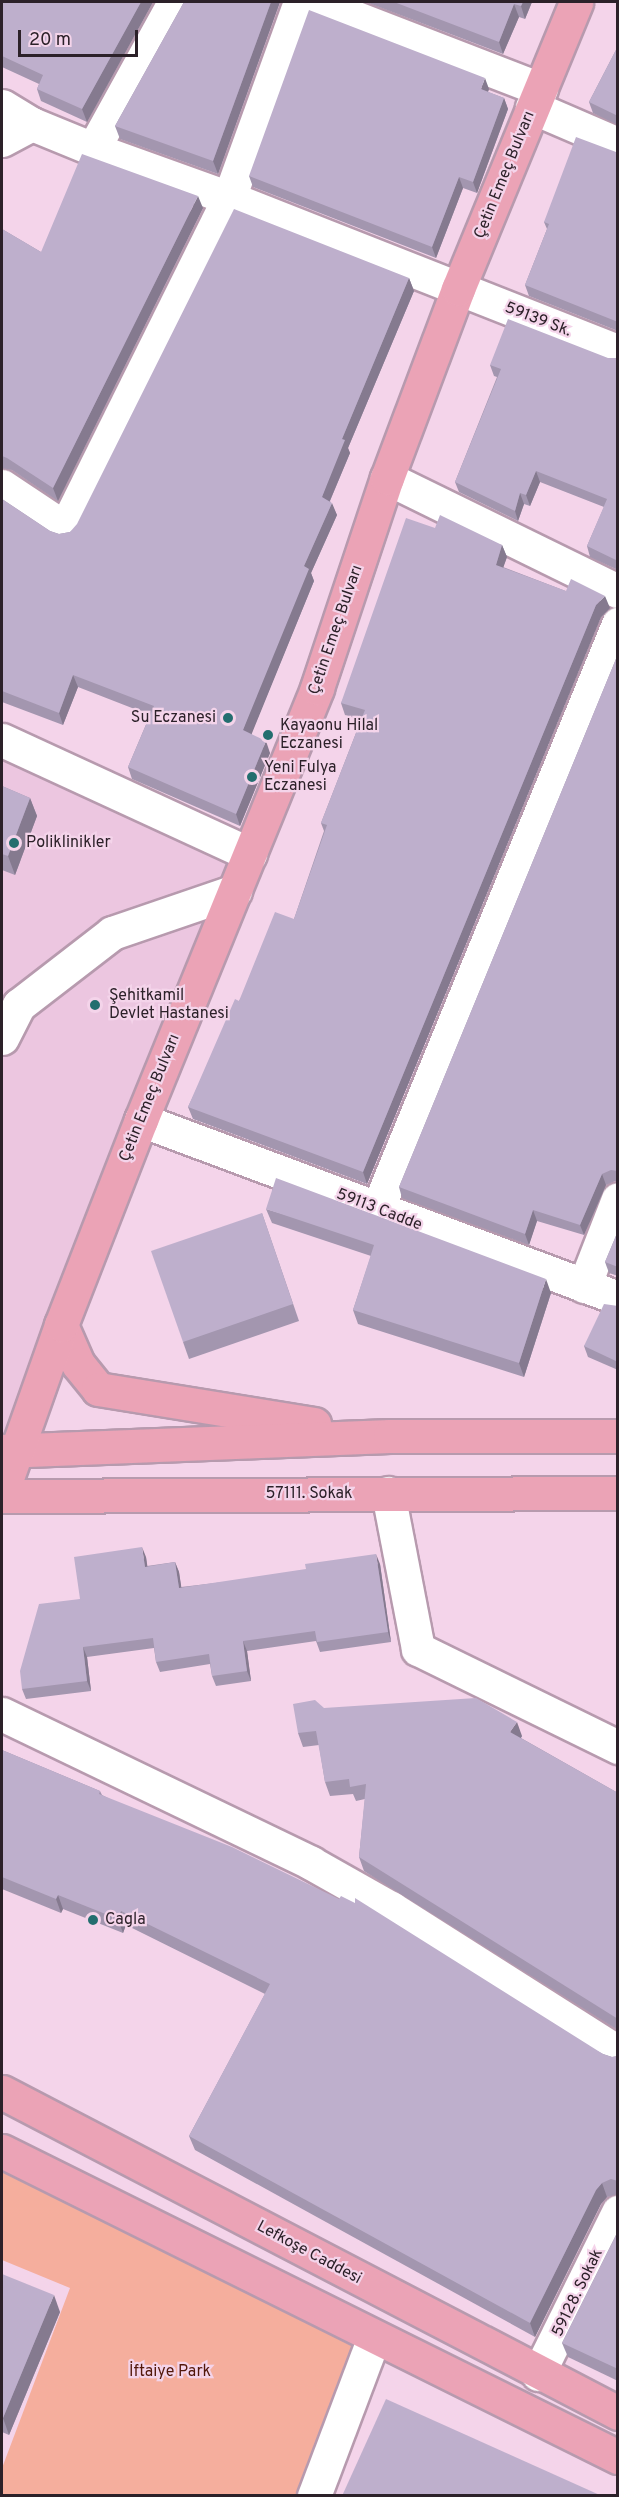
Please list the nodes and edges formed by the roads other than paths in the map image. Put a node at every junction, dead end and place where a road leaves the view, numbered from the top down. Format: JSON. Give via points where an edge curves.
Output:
{"nodes":[{"id":1,"x":174,"y":2,"type":"edge"},
{"id":2,"x":300,"y":2,"type":"edge"},
{"id":3,"x":315,"y":2,"type":"edge"},
{"id":4,"x":576,"y":2,"type":"edge"},
{"id":5,"x":537,"y":98,"type":"junction"},
{"id":6,"x":2,"y":106,"type":"edge"},
{"id":7,"x":32,"y":124,"type":"junction"},
{"id":8,"x":2,"y":140,"type":"edge"},
{"id":9,"x":618,"y":144,"type":"edge"},
{"id":10,"x":93,"y":149,"type":"junction"},
{"id":11,"x":229,"y":198,"type":"junction"},
{"id":12,"x":458,"y":289,"type":"junction"},
{"id":13,"x":618,"y":351,"type":"edge"},
{"id":14,"x":387,"y":478,"type":"junction"},
{"id":15,"x":2,"y":486,"type":"edge"},
{"id":16,"x":618,"y":591,"type":"edge"},
{"id":17,"x":618,"y":624,"type":"edge"},
{"id":18,"x":2,"y":740,"type":"edge"},
{"id":19,"x":250,"y":854,"type":"junction"},
{"id":20,"x":235,"y":891,"type":"junction"},
{"id":21,"x":2,"y":1038,"type":"edge"},
{"id":22,"x":141,"y":1120,"type":"junction"},
{"id":23,"x":618,"y":1198,"type":"edge"},
{"id":24,"x":377,"y":1210,"type":"junction"},
{"id":25,"x":584,"y":1286,"type":"junction"},
{"id":26,"x":618,"y":1298,"type":"edge"},
{"id":27,"x":61,"y":1325,"type":"junction"},
{"id":28,"x":390,"y":1436,"type":"junction"},
{"id":29,"x":618,"y":1436,"type":"edge"},
{"id":30,"x":9,"y":1451,"type":"edge"},
{"id":31,"x":388,"y":1493,"type":"junction"},
{"id":32,"x":618,"y":1493,"type":"edge"},
{"id":33,"x":2,"y":1494,"type":"edge"},
{"id":34,"x":2,"y":1714,"type":"edge"},
{"id":35,"x":618,"y":1747,"type":"edge"},
{"id":36,"x":618,"y":2052,"type":"edge"},
{"id":37,"x":2,"y":2092,"type":"edge"},
{"id":38,"x":2,"y":2151,"type":"edge"},
{"id":39,"x":618,"y":2212,"type":"edge"},
{"id":40,"x":374,"y":2337,"type":"junction"},
{"id":41,"x":538,"y":2374,"type":"junction"},
{"id":42,"x":618,"y":2413,"type":"edge"},
{"id":43,"x":618,"y":2457,"type":"edge"},
{"id":44,"x":315,"y":2496,"type":"edge"}],
"edges":[{"from":1,"to":10,"type":"street"},
{"from":2,"to":11,"type":"street"},
{"from":3,"to":5,"type":"street"},
{"from":4,"to":5,"type":"main road","name":"Çetin Emeç Bulvarı"},
{"from":5,"to":9,"type":"street"},
{"from":5,"to":12,"type":"main road","name":"Çetin Emeç Bulvarı"},
{"from":6,"to":7,"type":"street","name":"59139 Sk."},
{"from":7,"to":8,"type":"street"},
{"from":7,"to":10,"type":"street","name":"59139 Sk."},
{"from":10,"to":11,"type":"street","name":"59139 Sk."},
{"from":11,"to":12,"type":"street","name":"59139 Sk."},
{"from":11,"to":15,"type":"street","via":[[65,528]]},
{"from":12,"to":13,"type":"street","name":"59139 Sk."},
{"from":12,"to":14,"type":"main road","name":"Çetin Emeç Bulvarı"},
{"from":14,"to":16,"type":"street"},
{"from":14,"to":19,"type":"main road","name":"Çetin Emeç Bulvarı","via":[[317,688]]},
{"from":17,"to":24,"type":"street"},
{"from":18,"to":19,"type":"street"},
{"from":19,"to":20,"type":"main road","name":"Çetin Emeç Bulvarı"},
{"from":20,"to":21,"type":"street","via":[[112,933],[19,1005]]},
{"from":20,"to":22,"type":"main road","name":"Çetin Emeç Bulvarı"},
{"from":22,"to":24,"type":"street","name":"59113 Cadde"},
{"from":22,"to":27,"type":"main road","name":"Çetin Emeç Bulvarı"},
{"from":23,"to":25,"type":"street"},
{"from":24,"to":25,"type":"street","name":"59113 Cadde"},
{"from":25,"to":26,"type":"street","name":"59113 Cadde"},
{"from":27,"to":28,"type":"main road","via":[[78,1364],[98,1389]]},
{"from":27,"to":30,"type":"main road","name":"Çetin Emeç Bulvarı"},
{"from":28,"to":29,"type":"main road"},
{"from":28,"to":30,"type":"main road"},
{"from":30,"to":33,"type":"main road","name":"Çetin Emeç Bulvarı"},
{"from":31,"to":32,"type":"main road","name":"57111. Sokak"},
{"from":31,"to":33,"type":"main road","name":"57111. Sokak"},
{"from":31,"to":35,"type":"street","via":[[418,1649]]},
{"from":34,"to":36,"type":"street","via":[[331,1875],[391,1908]]},
{"from":37,"to":41,"type":"main road","name":"Lefkoşe Caddesi"},
{"from":38,"to":40,"type":"main road"},
{"from":39,"to":41,"type":"street","name":"59128. Sokak"},
{"from":40,"to":43,"type":"main road"},
{"from":40,"to":44,"type":"street"},
{"from":41,"to":42,"type":"main road","name":"Lefkoşe Caddesi"}]}
